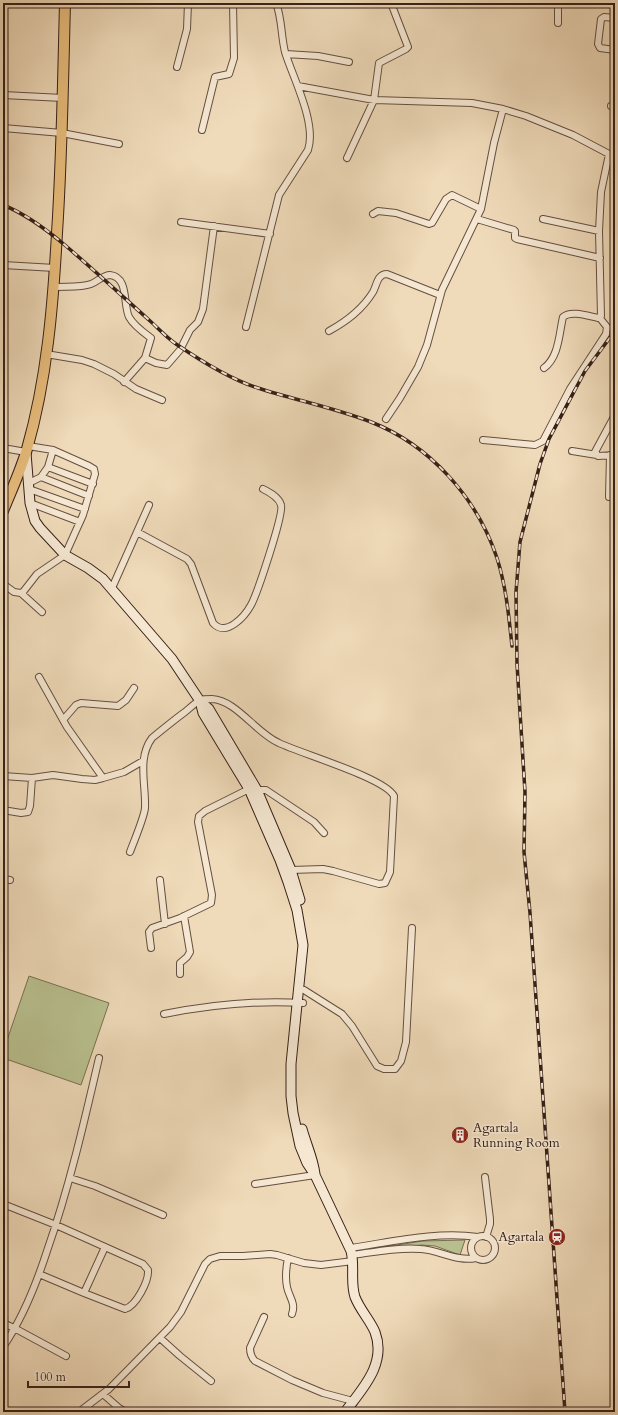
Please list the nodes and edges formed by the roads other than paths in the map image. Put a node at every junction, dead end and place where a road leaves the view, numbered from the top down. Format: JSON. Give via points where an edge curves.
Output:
{"nodes":[{"id":1,"x":65,"y":3,"type":"edge"},
{"id":2,"x":188,"y":3,"type":"edge"},
{"id":3,"x":233,"y":3,"type":"edge"},
{"id":4,"x":276,"y":3,"type":"edge"},
{"id":5,"x":391,"y":3,"type":"edge"},
{"id":6,"x":558,"y":3,"type":"edge"},
{"id":7,"x":615,"y":18,"type":"edge"},
{"id":8,"x":558,"y":23,"type":"dead end"},
{"id":9,"x":615,"y":50,"type":"edge"},
{"id":10,"x":286,"y":54,"type":"junction"},
{"id":11,"x":349,"y":62,"type":"dead end"},
{"id":12,"x":177,"y":67,"type":"dead end"},
{"id":13,"x":298,"y":86,"type":"junction"},
{"id":14,"x":3,"y":95,"type":"edge"},
{"id":15,"x":63,"y":98,"type":"junction"},
{"id":16,"x":374,"y":100,"type":"junction"},
{"id":17,"x":503,"y":109,"type":"junction"},
{"id":18,"x":3,"y":128,"type":"edge"},
{"id":19,"x":202,"y":130,"type":"dead end"},
{"id":20,"x":62,"y":133,"type":"junction"},
{"id":21,"x":119,"y":144,"type":"dead end"},
{"id":22,"x":612,"y":154,"type":"edge"},
{"id":23,"x":347,"y":158,"type":"dead end"},
{"id":24,"x":481,"y":209,"type":"junction"},
{"id":25,"x":373,"y":214,"type":"dead end"},
{"id":26,"x":476,"y":219,"type":"junction"},
{"id":27,"x":543,"y":219,"type":"dead end"},
{"id":28,"x":181,"y":222,"type":"dead end"},
{"id":29,"x":214,"y":226,"type":"junction"},
{"id":30,"x":599,"y":230,"type":"junction"},
{"id":31,"x":270,"y":234,"type":"junction"},
{"id":32,"x":600,"y":258,"type":"junction"},
{"id":33,"x":3,"y":265,"type":"edge"},
{"id":34,"x":55,"y":268,"type":"junction"},
{"id":35,"x":54,"y":287,"type":"junction"},
{"id":36,"x":440,"y":296,"type":"junction"},
{"id":37,"x":599,"y":317,"type":"junction"},
{"id":38,"x":246,"y":327,"type":"dead end"},
{"id":39,"x":329,"y":331,"type":"dead end"},
{"id":40,"x":46,"y":354,"type":"junction"},
{"id":41,"x":145,"y":358,"type":"junction"},
{"id":42,"x":544,"y":368,"type":"dead end"},
{"id":43,"x":124,"y":382,"type":"junction"},
{"id":44,"x":162,"y":400,"type":"dead end"},
{"id":45,"x":615,"y":415,"type":"edge"},
{"id":46,"x":386,"y":419,"type":"dead end"},
{"id":47,"x":483,"y":440,"type":"dead end"},
{"id":48,"x":3,"y":448,"type":"edge"},
{"id":49,"x":27,"y":449,"type":"junction"},
{"id":50,"x":53,"y":450,"type":"junction"},
{"id":51,"x":572,"y":451,"type":"dead end"},
{"id":52,"x":597,"y":455,"type":"junction"},
{"id":53,"x":612,"y":455,"type":"edge"},
{"id":54,"x":48,"y":466,"type":"junction"},
{"id":55,"x":41,"y":477,"type":"junction"},
{"id":56,"x":92,"y":484,"type":"junction"},
{"id":57,"x":29,"y":486,"type":"junction"},
{"id":58,"x":263,"y":488,"type":"dead end"},
{"id":59,"x":89,"y":496,"type":"junction"},
{"id":60,"x":609,"y":497,"type":"dead end"},
{"id":61,"x":30,"y":502,"type":"junction"},
{"id":62,"x":149,"y":504,"type":"dead end"},
{"id":63,"x":85,"y":509,"type":"junction"},
{"id":64,"x":3,"y":511,"type":"edge"},
{"id":65,"x":80,"y":522,"type":"junction"},
{"id":66,"x":137,"y":532,"type":"junction"},
{"id":67,"x":65,"y":555,"type":"junction"},
{"id":68,"x":3,"y":584,"type":"edge"},
{"id":69,"x":112,"y":588,"type":"junction"},
{"id":70,"x":20,"y":593,"type":"junction"},
{"id":71,"x":42,"y":612,"type":"dead end"},
{"id":72,"x":39,"y":677,"type":"dead end"},
{"id":73,"x":134,"y":688,"type":"dead end"},
{"id":74,"x":200,"y":701,"type":"junction"},
{"id":75,"x":62,"y":720,"type":"junction"},
{"id":76,"x":143,"y":761,"type":"junction"},
{"id":77,"x":3,"y":776,"type":"edge"},
{"id":78,"x":32,"y":778,"type":"junction"},
{"id":79,"x":103,"y":778,"type":"junction"},
{"id":80,"x":254,"y":792,"type":"junction"},
{"id":81,"x":3,"y":810,"type":"edge"},
{"id":82,"x":324,"y":833,"type":"dead end"},
{"id":83,"x":130,"y":852,"type":"dead end"},
{"id":84,"x":291,"y":870,"type":"junction"},
{"id":85,"x":3,"y":879,"type":"edge"},
{"id":86,"x":10,"y":880,"type":"dead end"},
{"id":87,"x":160,"y":880,"type":"dead end"},
{"id":88,"x":292,"y":881,"type":"junction"},
{"id":89,"x":184,"y":916,"type":"junction"},
{"id":90,"x":165,"y":924,"type":"junction"},
{"id":91,"x":412,"y":928,"type":"dead end"},
{"id":92,"x":151,"y":948,"type":"dead end"},
{"id":93,"x":180,"y":974,"type":"dead end"},
{"id":94,"x":304,"y":990,"type":"junction"},
{"id":95,"x":300,"y":1003,"type":"junction"},
{"id":96,"x":164,"y":1014,"type":"dead end"},
{"id":97,"x":99,"y":1058,"type":"dead end"},
{"id":98,"x":315,"y":1175,"type":"junction"},
{"id":99,"x":485,"y":1177,"type":"dead end"},
{"id":100,"x":70,"y":1178,"type":"junction"},
{"id":101,"x":255,"y":1184,"type":"dead end"},
{"id":102,"x":3,"y":1204,"type":"edge"},
{"id":103,"x":164,"y":1215,"type":"dead end"},
{"id":104,"x":56,"y":1225,"type":"junction"},
{"id":105,"x":478,"y":1237,"type":"junction"},
{"id":106,"x":486,"y":1237,"type":"junction"},
{"id":107,"x":105,"y":1247,"type":"junction"},
{"id":108,"x":351,"y":1255,"type":"junction"},
{"id":109,"x":288,"y":1258,"type":"junction"},
{"id":110,"x":476,"y":1258,"type":"junction"},
{"id":111,"x":39,"y":1274,"type":"junction"},
{"id":112,"x":84,"y":1293,"type":"junction"},
{"id":113,"x":292,"y":1314,"type":"dead end"},
{"id":114,"x":264,"y":1317,"type":"dead end"},
{"id":115,"x":3,"y":1323,"type":"edge"},
{"id":116,"x":16,"y":1328,"type":"junction"},
{"id":117,"x":160,"y":1338,"type":"junction"},
{"id":118,"x":3,"y":1348,"type":"edge"},
{"id":119,"x":66,"y":1356,"type":"dead end"},
{"id":120,"x":211,"y":1381,"type":"dead end"},
{"id":121,"x":103,"y":1394,"type":"junction"},
{"id":122,"x":353,"y":1402,"type":"junction"},
{"id":123,"x":79,"y":1412,"type":"edge"},
{"id":124,"x":126,"y":1412,"type":"edge"},
{"id":125,"x":345,"y":1412,"type":"edge"}],
"edges":[{"from":1,"to":15,"type":"main road"},
{"from":2,"to":12,"type":"street","via":[[186,29]]},
{"from":3,"to":19,"type":"street","via":[[234,63],[229,74],[215,77]]},
{"from":4,"to":10,"type":"street"},
{"from":5,"to":16,"type":"street","via":[[408,47],[379,63]]},
{"from":6,"to":8,"type":"street"},
{"from":7,"to":9,"type":"street","via":[[601,19],[598,44],[600,48]]},
{"from":10,"to":11,"type":"street","via":[[318,56]]},
{"from":10,"to":13,"type":"street"},
{"from":13,"to":16,"type":"street"},
{"from":13,"to":31,"type":"street","via":[[310,130],[310,144],[279,195]]},
{"from":14,"to":15,"type":"street"},
{"from":15,"to":20,"type":"main road"},
{"from":16,"to":17,"type":"street","via":[[472,103]]},
{"from":16,"to":23,"type":"street"},
{"from":17,"to":22,"type":"street","via":[[573,135]]},
{"from":17,"to":24,"type":"street"},
{"from":18,"to":20,"type":"street"},
{"from":20,"to":21,"type":"street"},
{"from":20,"to":34,"type":"main road"},
{"from":22,"to":30,"type":"street","via":[[601,192]]},
{"from":24,"to":25,"type":"street","via":[[452,195],[446,199],[429,224],[392,212],[378,211]]},
{"from":24,"to":26,"type":"street"},
{"from":26,"to":32,"type":"street","via":[[514,230],[517,239]]},
{"from":26,"to":36,"type":"street"},
{"from":27,"to":30,"type":"street"},
{"from":28,"to":29,"type":"street"},
{"from":29,"to":31,"type":"street"},
{"from":29,"to":41,"type":"street","via":[[200,318],[190,330],[180,350],[167,365]]},
{"from":30,"to":32,"type":"street"},
{"from":31,"to":38,"type":"street"},
{"from":32,"to":37,"type":"street"},
{"from":33,"to":34,"type":"street"},
{"from":34,"to":35,"type":"main road"},
{"from":35,"to":40,"type":"main road"},
{"from":35,"to":41,"type":"street","via":[[90,285],[112,275],[118,278],[122,284],[129,317],[135,326],[151,338]]},
{"from":36,"to":39,"type":"street","via":[[384,274],[356,313]]},
{"from":36,"to":46,"type":"street","via":[[429,339],[418,367]]},
{"from":37,"to":42,"type":"street","via":[[564,315],[555,354],[550,364]]},
{"from":37,"to":47,"type":"street","via":[[607,327],[606,334],[570,389],[543,441],[535,445]]},
{"from":40,"to":43,"type":"street","via":[[94,364]]},
{"from":40,"to":49,"type":"main road"},
{"from":41,"to":43,"type":"street"},
{"from":43,"to":44,"type":"street"},
{"from":45,"to":52,"type":"street","via":[[595,450]]},
{"from":48,"to":49,"type":"street"},
{"from":49,"to":50,"type":"street"},
{"from":49,"to":57,"type":"street"},
{"from":49,"to":64,"type":"main road"},
{"from":50,"to":54,"type":"street"},
{"from":50,"to":56,"type":"street","via":[[94,469],[96,474]]},
{"from":51,"to":52,"type":"street"},
{"from":52,"to":53,"type":"street"},
{"from":53,"to":60,"type":"street"},
{"from":54,"to":55,"type":"street"},
{"from":54,"to":56,"type":"street"},
{"from":55,"to":57,"type":"street"},
{"from":55,"to":59,"type":"street"},
{"from":56,"to":59,"type":"street"},
{"from":57,"to":61,"type":"street"},
{"from":57,"to":63,"type":"street"},
{"from":58,"to":66,"type":"street","via":[[279,501],[282,507],[280,518],[251,605],[232,626],[223,629],[213,623],[187,559]]},
{"from":59,"to":63,"type":"street"},
{"from":61,"to":65,"type":"street"},
{"from":61,"to":67,"type":"street","via":[[35,521]]},
{"from":62,"to":66,"type":"street"},
{"from":63,"to":65,"type":"street"},
{"from":65,"to":67,"type":"street"},
{"from":66,"to":69,"type":"street"},
{"from":67,"to":69,"type":"street","via":[[95,572]]},
{"from":67,"to":70,"type":"street","via":[[37,574]]},
{"from":68,"to":70,"type":"street"},
{"from":69,"to":74,"type":"street","via":[[172,659]]},
{"from":70,"to":71,"type":"street"},
{"from":72,"to":75,"type":"street"},
{"from":73,"to":75,"type":"street","via":[[118,706],[81,703]]},
{"from":74,"to":76,"type":"street","via":[[152,738],[144,750]]},
{"from":74,"to":80,"type":"street","via":[[204,713]]},
{"from":74,"to":84,"type":"street","via":[[214,699],[224,702],[234,707],[277,743],[353,772],[392,792],[394,805],[390,872],[385,883],[379,884],[328,870]]},
{"from":75,"to":79,"type":"street"},
{"from":76,"to":79,"type":"street","via":[[124,772]]},
{"from":76,"to":83,"type":"street","via":[[145,809]]},
{"from":77,"to":78,"type":"street"},
{"from":78,"to":79,"type":"street","via":[[53,775],[89,780]]},
{"from":78,"to":81,"type":"street","via":[[28,812]]},
{"from":80,"to":82,"type":"street","via":[[266,790],[314,822]]},
{"from":80,"to":84,"type":"street"},
{"from":80,"to":88,"type":"street"},
{"from":80,"to":89,"type":"street","via":[[205,811],[199,816],[212,899],[208,905]]},
{"from":84,"to":88,"type":"street"},
{"from":85,"to":86,"type":"street"},
{"from":87,"to":90,"type":"street"},
{"from":88,"to":94,"type":"street","via":[[303,909],[308,935]]},
{"from":88,"to":95,"type":"street","via":[[302,936]]},
{"from":89,"to":90,"type":"street"},
{"from":89,"to":93,"type":"street","via":[[190,952],[180,963]]},
{"from":90,"to":92,"type":"street","via":[[152,928],[149,932]]},
{"from":91,"to":94,"type":"street","via":[[406,1042],[401,1061],[394,1069],[377,1066],[342,1014]]},
{"from":94,"to":95,"type":"street"},
{"from":95,"to":96,"type":"street","via":[[211,1006]]},
{"from":95,"to":98,"type":"street","via":[[291,1064],[292,1107],[300,1146]]},
{"from":97,"to":100,"type":"street"},
{"from":98,"to":101,"type":"street"},
{"from":98,"to":108,"type":"street"},
{"from":99,"to":106,"type":"street","via":[[490,1218]]},
{"from":100,"to":103,"type":"street","via":[[101,1188]]},
{"from":100,"to":104,"type":"street"},
{"from":102,"to":104,"type":"street"},
{"from":104,"to":107,"type":"street"},
{"from":104,"to":111,"type":"street"},
{"from":105,"to":106,"type":"street"},
{"from":105,"to":108,"type":"street","via":[[431,1236]]},
{"from":105,"to":110,"type":"street","via":[[471,1247]]},
{"from":106,"to":110,"type":"street","via":[[493,1241],[495,1252],[487,1260]]},
{"from":107,"to":112,"type":"street"},
{"from":107,"to":112,"type":"street","via":[[147,1266],[148,1280],[135,1301],[125,1309]]},
{"from":108,"to":109,"type":"street","via":[[321,1265]]},
{"from":108,"to":110,"type":"street","via":[[414,1248],[466,1259]]},
{"from":108,"to":122,"type":"street","via":[[356,1298],[374,1331],[378,1348],[369,1379]]},
{"from":109,"to":113,"type":"street","via":[[286,1277],[287,1288],[294,1304]]},
{"from":109,"to":117,"type":"street","via":[[270,1254],[220,1256],[210,1259],[181,1312]]},
{"from":111,"to":112,"type":"street"},
{"from":111,"to":116,"type":"street"},
{"from":114,"to":122,"type":"street","via":[[250,1348],[250,1354],[255,1361],[292,1380]]},
{"from":115,"to":116,"type":"street"},
{"from":116,"to":118,"type":"street"},
{"from":116,"to":119,"type":"street"},
{"from":117,"to":120,"type":"street"},
{"from":117,"to":121,"type":"street"},
{"from":121,"to":123,"type":"street"},
{"from":121,"to":124,"type":"street"},
{"from":122,"to":125,"type":"street"}]}
